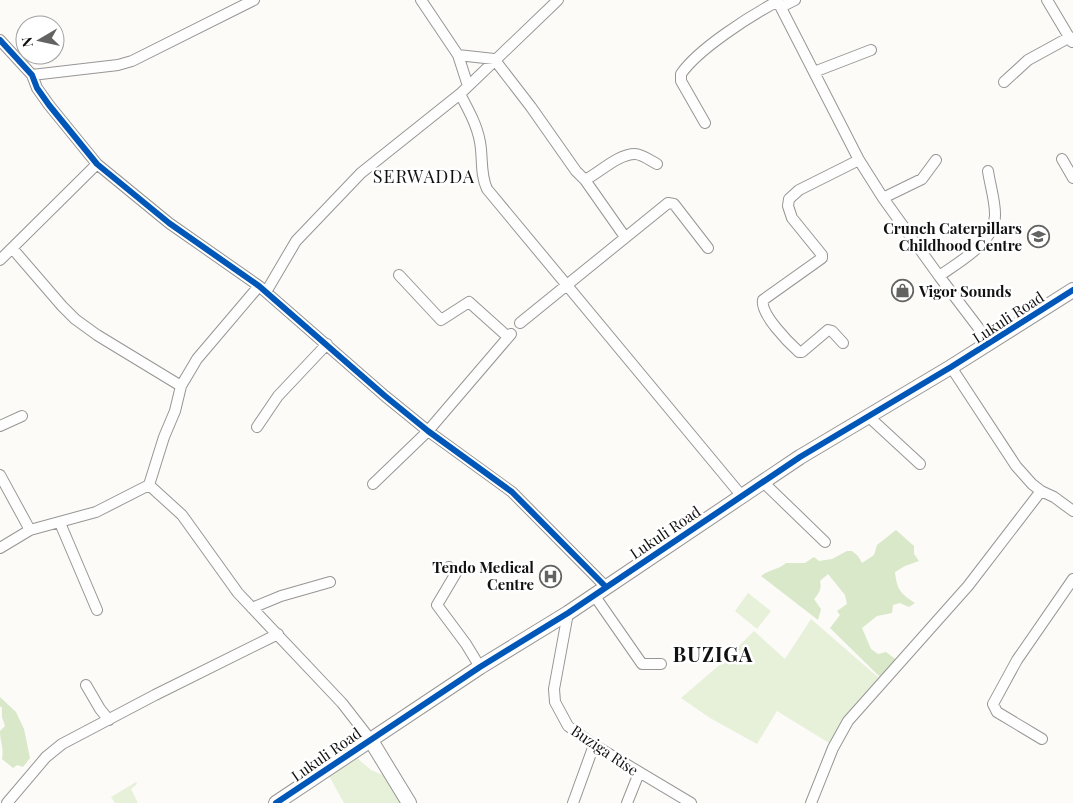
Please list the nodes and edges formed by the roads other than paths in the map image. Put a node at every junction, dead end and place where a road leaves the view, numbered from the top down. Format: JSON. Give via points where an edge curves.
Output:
{"nodes":[{"id":1,"x":254,"y":0,"type":"edge"},
{"id":2,"x":421,"y":0,"type":"edge"},
{"id":3,"x":558,"y":0,"type":"edge"},
{"id":4,"x":795,"y":0,"type":"edge"},
{"id":5,"x":1047,"y":0,"type":"edge"},
{"id":6,"x":779,"y":3,"type":"edge"},
{"id":7,"x":0,"y":40,"type":"edge"},
{"id":8,"x":1071,"y":40,"type":"edge"},
{"id":9,"x":871,"y":50,"type":"dead end"},
{"id":10,"x":458,"y":54,"type":"junction"},
{"id":11,"x":494,"y":60,"type":"junction"},
{"id":12,"x":814,"y":72,"type":"junction"},
{"id":13,"x":32,"y":75,"type":"junction"},
{"id":14,"x":1004,"y":82,"type":"dead end"},
{"id":15,"x":468,"y":86,"type":"junction"},
{"id":16,"x":460,"y":94,"type":"junction"},
{"id":17,"x":704,"y":123,"type":"dead end"},
{"id":18,"x":1062,"y":159,"type":"dead end"},
{"id":19,"x":859,"y":160,"type":"junction"},
{"id":20,"x":936,"y":160,"type":"dead end"},
{"id":21,"x":97,"y":164,"type":"junction"},
{"id":22,"x":657,"y":164,"type":"dead end"},
{"id":23,"x":988,"y":171,"type":"dead end"},
{"id":24,"x":1073,"y":178,"type":"edge"},
{"id":25,"x":585,"y":180,"type":"junction"},
{"id":26,"x":883,"y":198,"type":"junction"},
{"id":27,"x":625,"y":238,"type":"junction"},
{"id":28,"x":12,"y":248,"type":"junction"},
{"id":29,"x":708,"y":248,"type":"dead end"},
{"id":30,"x":0,"y":260,"type":"edge"},
{"id":31,"x":399,"y":275,"type":"dead end"},
{"id":32,"x":939,"y":276,"type":"junction"},
{"id":33,"x":567,"y":285,"type":"junction"},
{"id":34,"x":262,"y":289,"type":"junction"},
{"id":35,"x":1073,"y":290,"type":"edge"},
{"id":36,"x":520,"y":323,"type":"dead end"},
{"id":37,"x":843,"y":343,"type":"dead end"},
{"id":38,"x":990,"y":343,"type":"junction"},
{"id":39,"x":327,"y":344,"type":"junction"},
{"id":40,"x":952,"y":367,"type":"junction"},
{"id":41,"x":181,"y":386,"type":"junction"},
{"id":42,"x":22,"y":416,"type":"dead end"},
{"id":43,"x":868,"y":416,"type":"junction"},
{"id":44,"x":0,"y":426,"type":"edge"},
{"id":45,"x":257,"y":427,"type":"dead end"},
{"id":46,"x":428,"y":431,"type":"junction"},
{"id":47,"x":920,"y":464,"type":"dead end"},
{"id":48,"x":0,"y":475,"type":"edge"},
{"id":49,"x":762,"y":481,"type":"junction"},
{"id":50,"x":373,"y":484,"type":"dead end"},
{"id":51,"x":149,"y":485,"type":"junction"},
{"id":52,"x":1041,"y":491,"type":"junction"},
{"id":53,"x":741,"y":495,"type":"junction"},
{"id":54,"x":1073,"y":511,"type":"edge"},
{"id":55,"x":60,"y":523,"type":"junction"},
{"id":56,"x":30,"y":530,"type":"junction"},
{"id":57,"x":825,"y":542,"type":"dead end"},
{"id":58,"x":0,"y":548,"type":"edge"},
{"id":59,"x":448,"y":567,"type":"dead end"},
{"id":60,"x":1073,"y":579,"type":"edge"},
{"id":61,"x":330,"y":582,"type":"dead end"},
{"id":62,"x":600,"y":591,"type":"junction"},
{"id":63,"x":252,"y":608,"type":"junction"},
{"id":64,"x":97,"y":610,"type":"dead end"},
{"id":65,"x":568,"y":613,"type":"junction"},
{"id":66,"x":278,"y":634,"type":"junction"},
{"id":67,"x":661,"y":664,"type":"dead end"},
{"id":68,"x":480,"y":667,"type":"junction"},
{"id":69,"x":86,"y":685,"type":"dead end"},
{"id":70,"x":109,"y":720,"type":"junction"},
{"id":71,"x":370,"y":739,"type":"junction"},
{"id":72,"x":1042,"y":739,"type":"dead end"},
{"id":73,"x":594,"y":745,"type":"junction"},
{"id":74,"x":639,"y":773,"type":"junction"},
{"id":75,"x":7,"y":803,"type":"edge"},
{"id":76,"x":276,"y":803,"type":"edge"},
{"id":77,"x":409,"y":803,"type":"edge"},
{"id":78,"x":573,"y":803,"type":"edge"},
{"id":79,"x":627,"y":803,"type":"edge"},
{"id":80,"x":692,"y":803,"type":"edge"},
{"id":81,"x":811,"y":803,"type":"edge"}],
"edges":[{"from":1,"to":13,"type":"street","via":[[132,61]]},
{"from":2,"to":10,"type":"street"},
{"from":3,"to":11,"type":"street"},
{"from":4,"to":6,"type":"street"},
{"from":5,"to":8,"type":"street"},
{"from":6,"to":12,"type":"street"},
{"from":6,"to":17,"type":"street","via":[[720,38],[681,74],[681,81]]},
{"from":7,"to":13,"type":"street"},
{"from":8,"to":14,"type":"street","via":[[1028,60]]},
{"from":9,"to":12,"type":"street"},
{"from":10,"to":11,"type":"street"},
{"from":10,"to":15,"type":"street"},
{"from":11,"to":15,"type":"street"},
{"from":11,"to":25,"type":"street"},
{"from":12,"to":19,"type":"street"},
{"from":13,"to":21,"type":"street","via":[[49,105]]},
{"from":15,"to":16,"type":"street"},
{"from":16,"to":33,"type":"street","via":[[480,140],[482,174],[487,189]]},
{"from":16,"to":34,"type":"street","via":[[361,173],[296,242]]},
{"from":18,"to":24,"type":"street"},
{"from":19,"to":26,"type":"street"},
{"from":19,"to":37,"type":"street","via":[[799,190],[789,199],[792,218],[822,258],[763,300],[762,304],[767,315],[800,352],[828,330]]},
{"from":20,"to":26,"type":"street","via":[[922,179]]},
{"from":21,"to":28,"type":"street"},
{"from":21,"to":34,"type":"street","via":[[169,223]]},
{"from":22,"to":25,"type":"street","via":[[633,154],[616,160]]},
{"from":23,"to":32,"type":"street","via":[[996,216],[992,230],[980,247]]},
{"from":25,"to":27,"type":"street"},
{"from":26,"to":32,"type":"street"},
{"from":27,"to":29,"type":"street","via":[[672,203]]},
{"from":27,"to":33,"type":"street"},
{"from":28,"to":30,"type":"street"},
{"from":28,"to":41,"type":"street","via":[[75,319]]},
{"from":31,"to":46,"type":"street","via":[[441,320],[469,302],[509,336]]},
{"from":32,"to":38,"type":"street"},
{"from":33,"to":36,"type":"street"},
{"from":33,"to":53,"type":"street"},
{"from":34,"to":39,"type":"street"},
{"from":34,"to":41,"type":"street","via":[[196,359]]},
{"from":35,"to":38,"type":"street","name":"Lukuli Road"},
{"from":38,"to":40,"type":"street","name":"Lukuli Road"},
{"from":39,"to":45,"type":"street","via":[[274,401]]},
{"from":39,"to":46,"type":"street"},
{"from":40,"to":43,"type":"street","name":"Lukuli Road"},
{"from":40,"to":52,"type":"street","via":[[1016,466]]},
{"from":41,"to":51,"type":"street"},
{"from":42,"to":44,"type":"street"},
{"from":43,"to":47,"type":"street"},
{"from":43,"to":49,"type":"street","name":"Lukuli Road"},
{"from":46,"to":50,"type":"street"},
{"from":46,"to":62,"type":"street","via":[[512,492]]},
{"from":48,"to":56,"type":"street"},
{"from":49,"to":53,"type":"street","name":"Lukuli Road"},
{"from":49,"to":57,"type":"street"},
{"from":51,"to":55,"type":"street","via":[[96,512]]},
{"from":51,"to":63,"type":"street","via":[[182,515]]},
{"from":52,"to":54,"type":"street"},
{"from":52,"to":81,"type":"street","via":[[968,586],[848,721],[833,748]]},
{"from":53,"to":62,"type":"street","name":"Lukuli Road"},
{"from":55,"to":56,"type":"street"},
{"from":55,"to":64,"type":"street"},
{"from":56,"to":58,"type":"street"},
{"from":59,"to":68,"type":"street","via":[[456,573],[437,605]]},
{"from":60,"to":72,"type":"street","via":[[1017,660],[993,704],[997,712]]},
{"from":61,"to":63,"type":"street"},
{"from":62,"to":65,"type":"street","name":"Lukuli Road"},
{"from":62,"to":67,"type":"street","via":[[642,664]]},
{"from":63,"to":66,"type":"street"},
{"from":65,"to":68,"type":"street","name":"Lukuli Road"},
{"from":65,"to":73,"type":"street","name":"Buziga Rise","via":[[554,689],[555,702],[568,726]]},
{"from":66,"to":70,"type":"street"},
{"from":66,"to":71,"type":"street","via":[[342,703]]},
{"from":68,"to":71,"type":"street","name":"Lukuli Road"},
{"from":69,"to":70,"type":"street"},
{"from":70,"to":75,"type":"street","via":[[46,756]]},
{"from":71,"to":76,"type":"street","name":"Lukuli Road"},
{"from":71,"to":77,"type":"street"},
{"from":73,"to":74,"type":"street","name":"Buziga Rise"},
{"from":73,"to":78,"type":"street"},
{"from":74,"to":79,"type":"street"},
{"from":74,"to":80,"type":"street","name":"Buziga Rise"}]}
